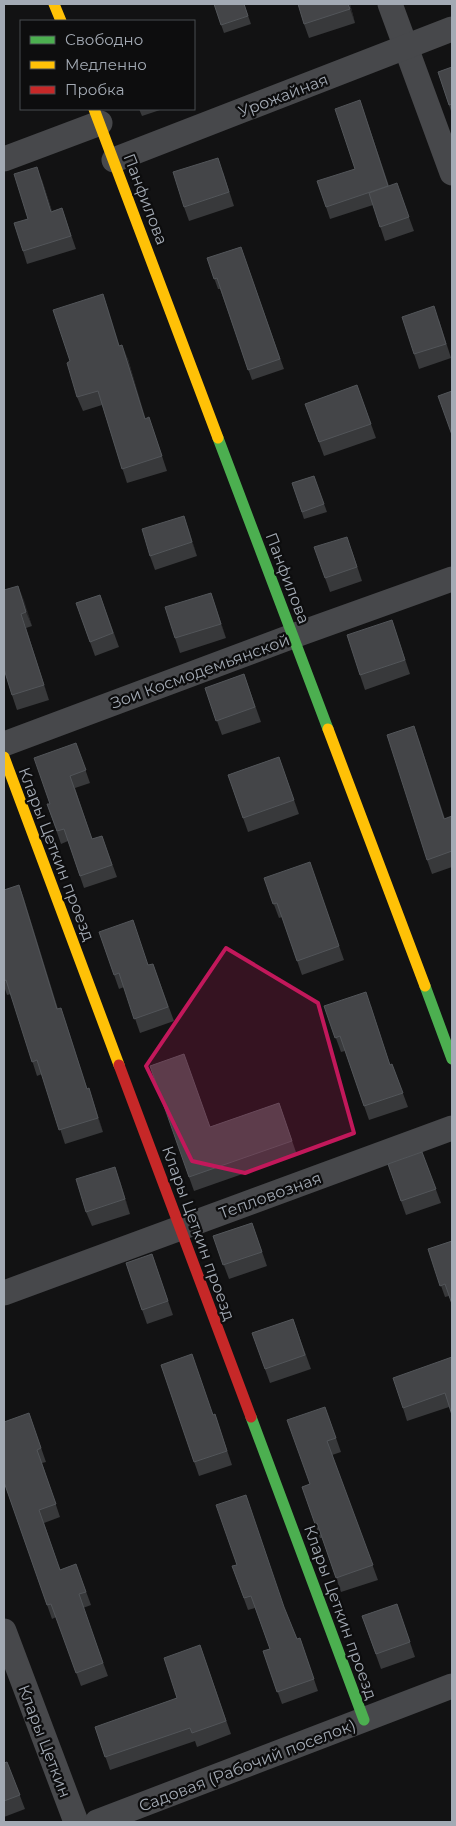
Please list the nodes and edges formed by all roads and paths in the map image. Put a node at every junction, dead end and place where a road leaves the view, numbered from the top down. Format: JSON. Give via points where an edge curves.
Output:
{"nodes":[{"id":1,"x":54,"y":4,"type":"edge"},
{"id":2,"x":390,"y":4,"type":"edge"},
{"id":3,"x":61,"y":20,"type":"edge"},
{"id":4,"x":452,"y":29,"type":"edge"},
{"id":5,"x":406,"y":47,"type":"junction"},
{"id":6,"x":97,"y":116,"type":"edge"},
{"id":7,"x":4,"y":159,"type":"edge"},
{"id":8,"x":114,"y":160,"type":"junction"},
{"id":9,"x":452,"y":173,"type":"edge"},
{"id":10,"x":452,"y":579,"type":"edge"},
{"id":11,"x":293,"y":636,"type":"junction"},
{"id":12,"x":4,"y":744,"type":"edge"},
{"id":13,"x":4,"y":757,"type":"edge"},
{"id":14,"x":452,"y":1059,"type":"edge"},
{"id":15,"x":452,"y":1128,"type":"edge"},
{"id":16,"x":180,"y":1228,"type":"junction"},
{"id":17,"x":4,"y":1293,"type":"edge"},
{"id":18,"x":4,"y":1631,"type":"edge"},
{"id":19,"x":452,"y":1686,"type":"edge"},
{"id":20,"x":364,"y":1720,"type":"junction"},
{"id":21,"x":76,"y":1822,"type":"edge"},
{"id":22,"x":97,"y":1822,"type":"edge"}],
"edges":[{"from":1,"to":3,"type":"street"},
{"from":2,"to":5,"type":"street"},
{"from":4,"to":5,"type":"street","name":"Урожайная"},
{"from":5,"to":8,"type":"street","name":"Урожайная"},
{"from":5,"to":9,"type":"street"},
{"from":6,"to":7,"type":"street"},
{"from":6,"to":8,"type":"street","name":"Панфилова"},
{"from":8,"to":11,"type":"street","name":"Панфилова"},
{"from":10,"to":11,"type":"street","name":"Зои Космодемьянской"},
{"from":11,"to":12,"type":"street","name":"Зои Космодемьянской"},
{"from":11,"to":14,"type":"street","name":"Панфилова"},
{"from":13,"to":16,"type":"street","name":"Клары Цеткин проезд"},
{"from":15,"to":16,"type":"street","name":"Тепловозная"},
{"from":16,"to":17,"type":"street","name":"Тепловозная"},
{"from":16,"to":20,"type":"street","name":"Клары Цеткин проезд"},
{"from":18,"to":21,"type":"street","name":"Клары Цеткин"},
{"from":19,"to":20,"type":"street","name":"Садовая (Рабочий поселок)"},
{"from":20,"to":22,"type":"street","name":"Садовая (Рабочий поселок)"}]}
